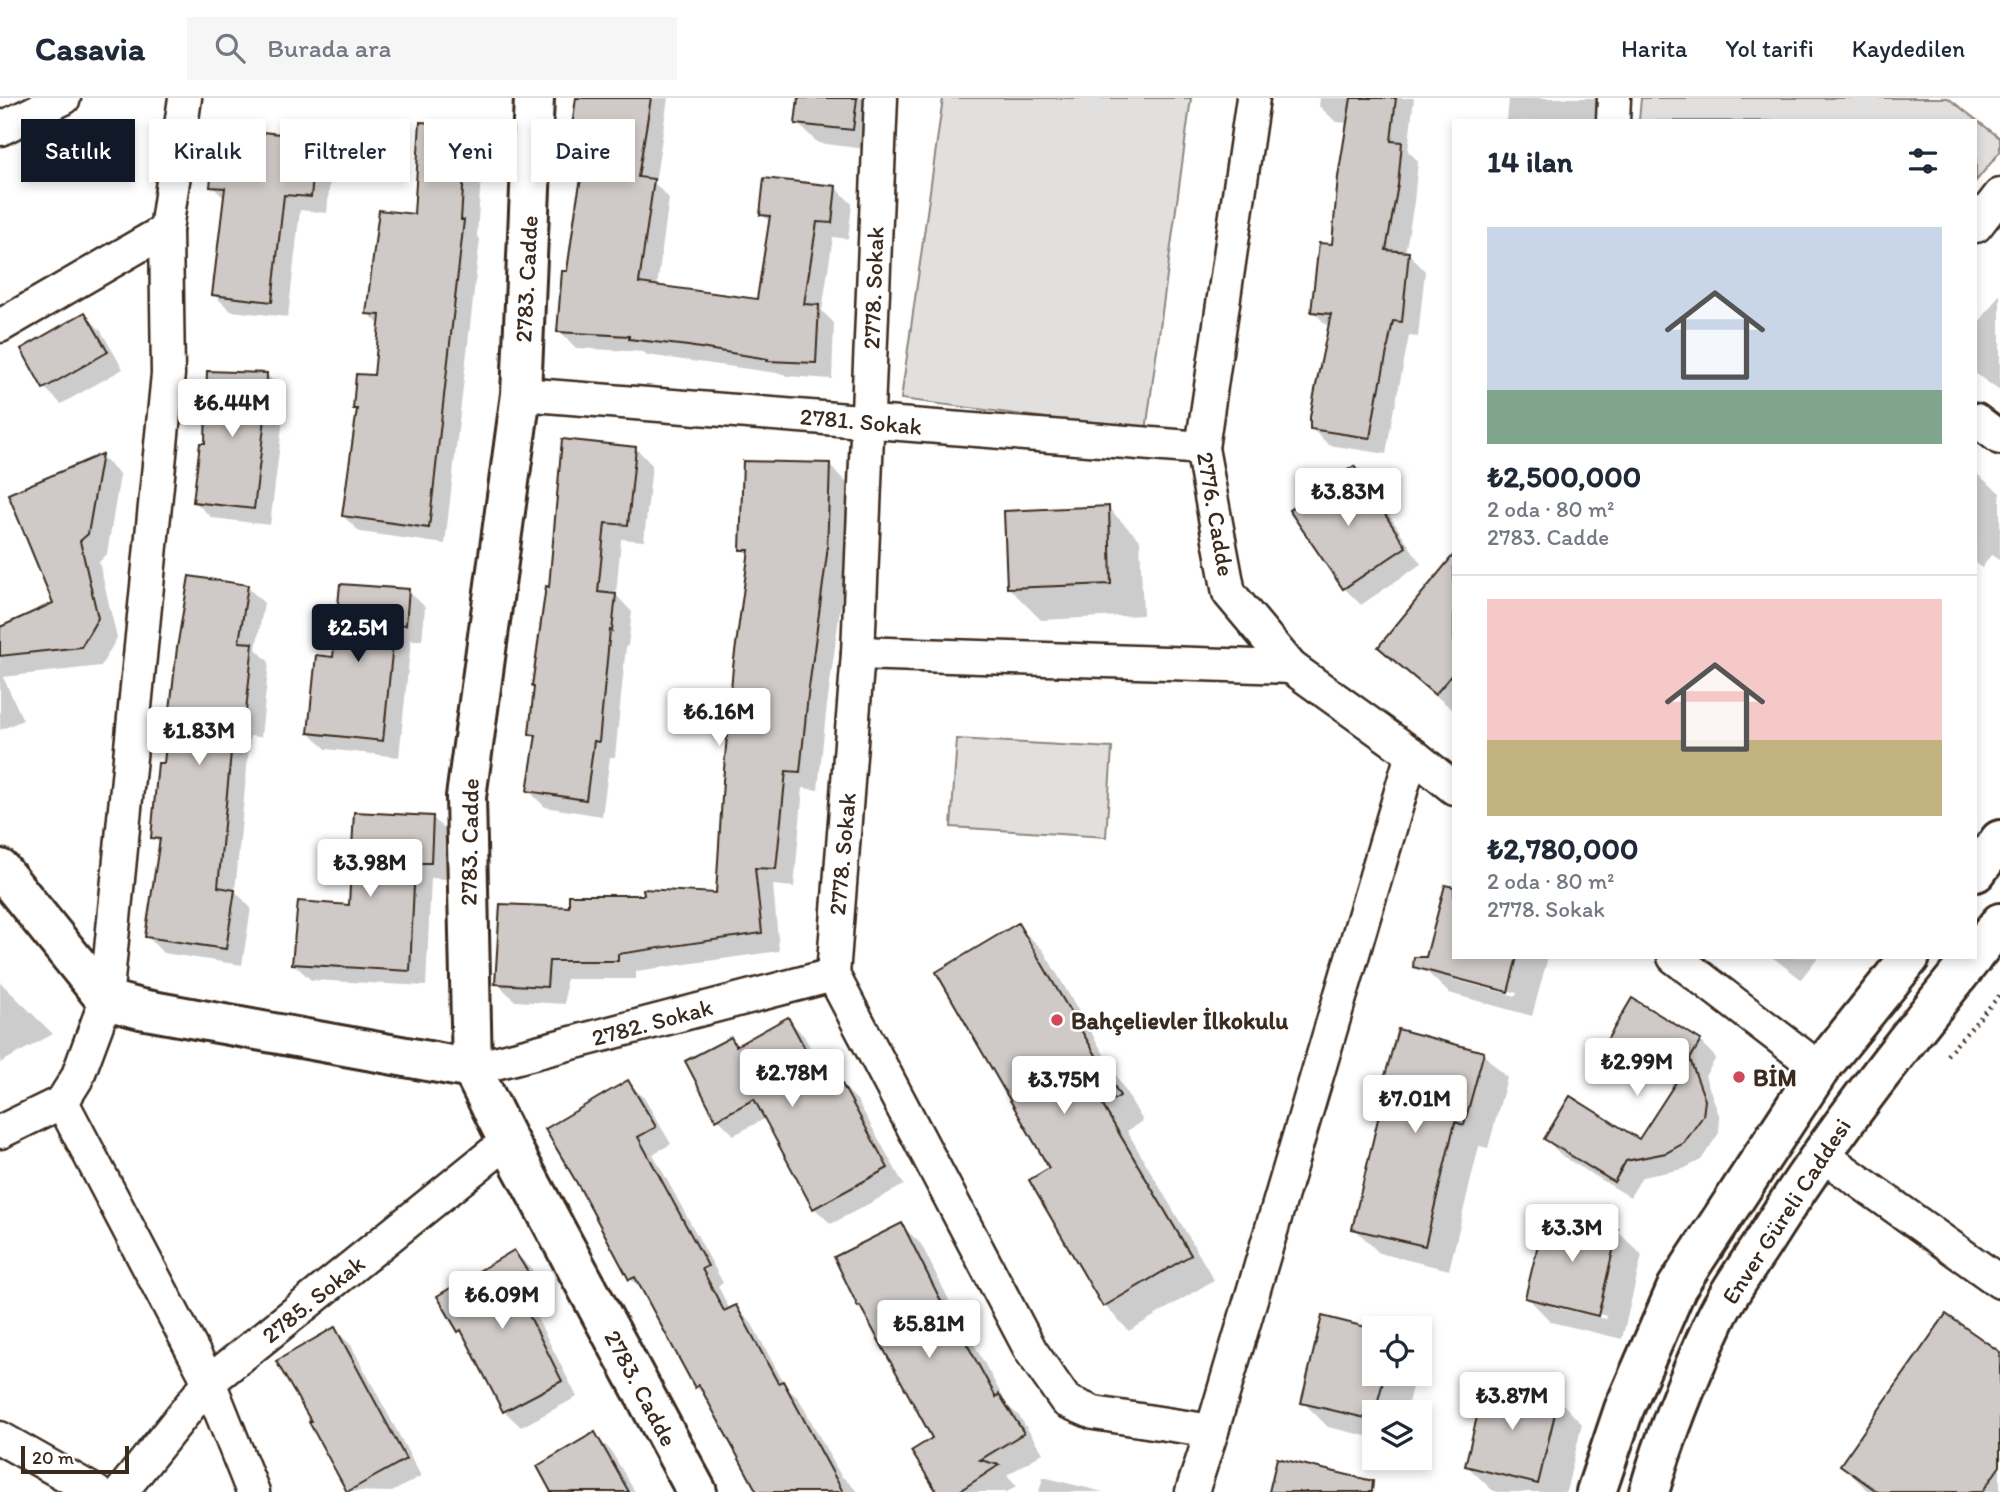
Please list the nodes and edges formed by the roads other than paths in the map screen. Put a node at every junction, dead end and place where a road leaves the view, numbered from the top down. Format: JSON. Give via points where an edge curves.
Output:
{"nodes":[{"id":1,"x":64,"y":98,"type":"edge"},
{"id":2,"x":185,"y":98,"type":"edge"},
{"id":3,"x":534,"y":98,"type":"edge"},
{"id":4,"x":881,"y":98,"type":"edge"},
{"id":5,"x":1253,"y":98,"type":"edge"},
{"id":6,"x":1614,"y":98,"type":"edge"},
{"id":7,"x":1613,"y":119,"type":"edge"},
{"id":8,"x":0,"y":129,"type":"edge"},
{"id":9,"x":2000,"y":195,"type":"edge"},
{"id":10,"x":1977,"y":225,"type":"edge"},
{"id":11,"x":166,"y":230,"type":"junction"},
{"id":12,"x":0,"y":326,"type":"edge"},
{"id":13,"x":521,"y":394,"type":"junction"},
{"id":14,"x":1977,"y":421,"type":"edge"},
{"id":15,"x":868,"y":422,"type":"junction"},
{"id":16,"x":2000,"y":438,"type":"edge"},
{"id":17,"x":1202,"y":448,"type":"junction"},
{"id":18,"x":858,"y":653,"type":"junction"},
{"id":19,"x":1291,"y":667,"type":"junction"},
{"id":20,"x":1412,"y":754,"type":"junction"},
{"id":21,"x":1452,"y":786,"type":"edge"},
{"id":22,"x":2000,"y":840,"type":"edge"},
{"id":23,"x":0,"y":869,"type":"edge"},
{"id":24,"x":1977,"y":871,"type":"edge"},
{"id":25,"x":2000,"y":923,"type":"edge"},
{"id":26,"x":1977,"y":951,"type":"edge"},
{"id":27,"x":1677,"y":959,"type":"edge"},
{"id":28,"x":1908,"y":959,"type":"edge"},
{"id":29,"x":1971,"y":959,"type":"edge"},
{"id":30,"x":833,"y":975,"type":"junction"},
{"id":31,"x":106,"y":1000,"type":"junction"},
{"id":32,"x":472,"y":1069,"type":"junction"},
{"id":33,"x":1820,"y":1069,"type":"junction"},
{"id":34,"x":62,"y":1101,"type":"junction"},
{"id":35,"x":0,"y":1132,"type":"edge"},
{"id":36,"x":508,"y":1141,"type":"junction"},
{"id":37,"x":1821,"y":1154,"type":"junction"},
{"id":38,"x":2000,"y":1282,"type":"edge"},
{"id":39,"x":209,"y":1382,"type":"junction"},
{"id":40,"x":1212,"y":1431,"type":"junction"},
{"id":41,"x":0,"y":1438,"type":"edge"},
{"id":42,"x":96,"y":1492,"type":"edge"},
{"id":43,"x":121,"y":1492,"type":"edge"},
{"id":44,"x":253,"y":1492,"type":"edge"},
{"id":45,"x":697,"y":1492,"type":"edge"},
{"id":46,"x":1192,"y":1492,"type":"edge"},
{"id":47,"x":1596,"y":1492,"type":"edge"},
{"id":48,"x":1649,"y":1492,"type":"edge"}],
"edges":[{"from":1,"to":8,"type":"street"},
{"from":2,"to":11,"type":"street"},
{"from":3,"to":13,"type":"main road","name":"2783. Cadde"},
{"from":4,"to":15,"type":"street","name":"2778. Sokak"},
{"from":5,"to":17,"type":"street","name":"2776. Cadde"},
{"from":6,"to":7,"type":"street"},
{"from":9,"to":10,"type":"street"},
{"from":11,"to":12,"type":"street"},
{"from":11,"to":31,"type":"street","via":[[168,374]]},
{"from":13,"to":15,"type":"street","name":"2781. Sokak"},
{"from":13,"to":32,"type":"main road","name":"2783. Cadde","via":[[466,797]]},
{"from":14,"to":16,"type":"street"},
{"from":15,"to":17,"type":"street","name":"2781. Sokak"},
{"from":15,"to":18,"type":"street","name":"2778. Sokak"},
{"from":17,"to":19,"type":"street","name":"2776. Cadde","via":[[1229,593]]},
{"from":18,"to":19,"type":"street"},
{"from":18,"to":30,"type":"street","name":"2778. Sokak"},
{"from":19,"to":20,"type":"street","name":"2776. Cadde"},
{"from":20,"to":21,"type":"street","name":"2776. Cadde"},
{"from":20,"to":40,"type":"street"},
{"from":22,"to":24,"type":"main road"},
{"from":23,"to":31,"type":"main road"},
{"from":25,"to":26,"type":"main road","name":"Enver Güreli Caddesi"},
{"from":27,"to":33,"type":"street"},
{"from":28,"to":33,"type":"main road","name":"Enver Güreli Caddesi"},
{"from":29,"to":37,"type":"main road","name":"Enver Güreli Caddesi"},
{"from":30,"to":32,"type":"street","name":"2782. Sokak"},
{"from":30,"to":40,"type":"street","via":[[1031,1351],[1066,1401],[1094,1413]]},
{"from":31,"to":32,"type":"main road"},
{"from":31,"to":34,"type":"street","via":[[77,1078]]},
{"from":32,"to":36,"type":"main road","name":"2783. Cadde"},
{"from":33,"to":47,"type":"main road","name":"Enver Güreli Caddesi","via":[[1677,1287],[1624,1409]]},
{"from":34,"to":35,"type":"street"},
{"from":34,"to":39,"type":"street"},
{"from":36,"to":39,"type":"street","name":"2785. Sokak"},
{"from":36,"to":45,"type":"main road","name":"2783. Cadde"},
{"from":37,"to":38,"type":"street"},
{"from":37,"to":48,"type":"main road","name":"Enver Güreli Caddesi","via":[[1717,1316],[1662,1447]]},
{"from":39,"to":43,"type":"street","name":"2785. Sokak"},
{"from":39,"to":44,"type":"street"},
{"from":40,"to":46,"type":"street"},
{"from":41,"to":42,"type":"street"}]}
